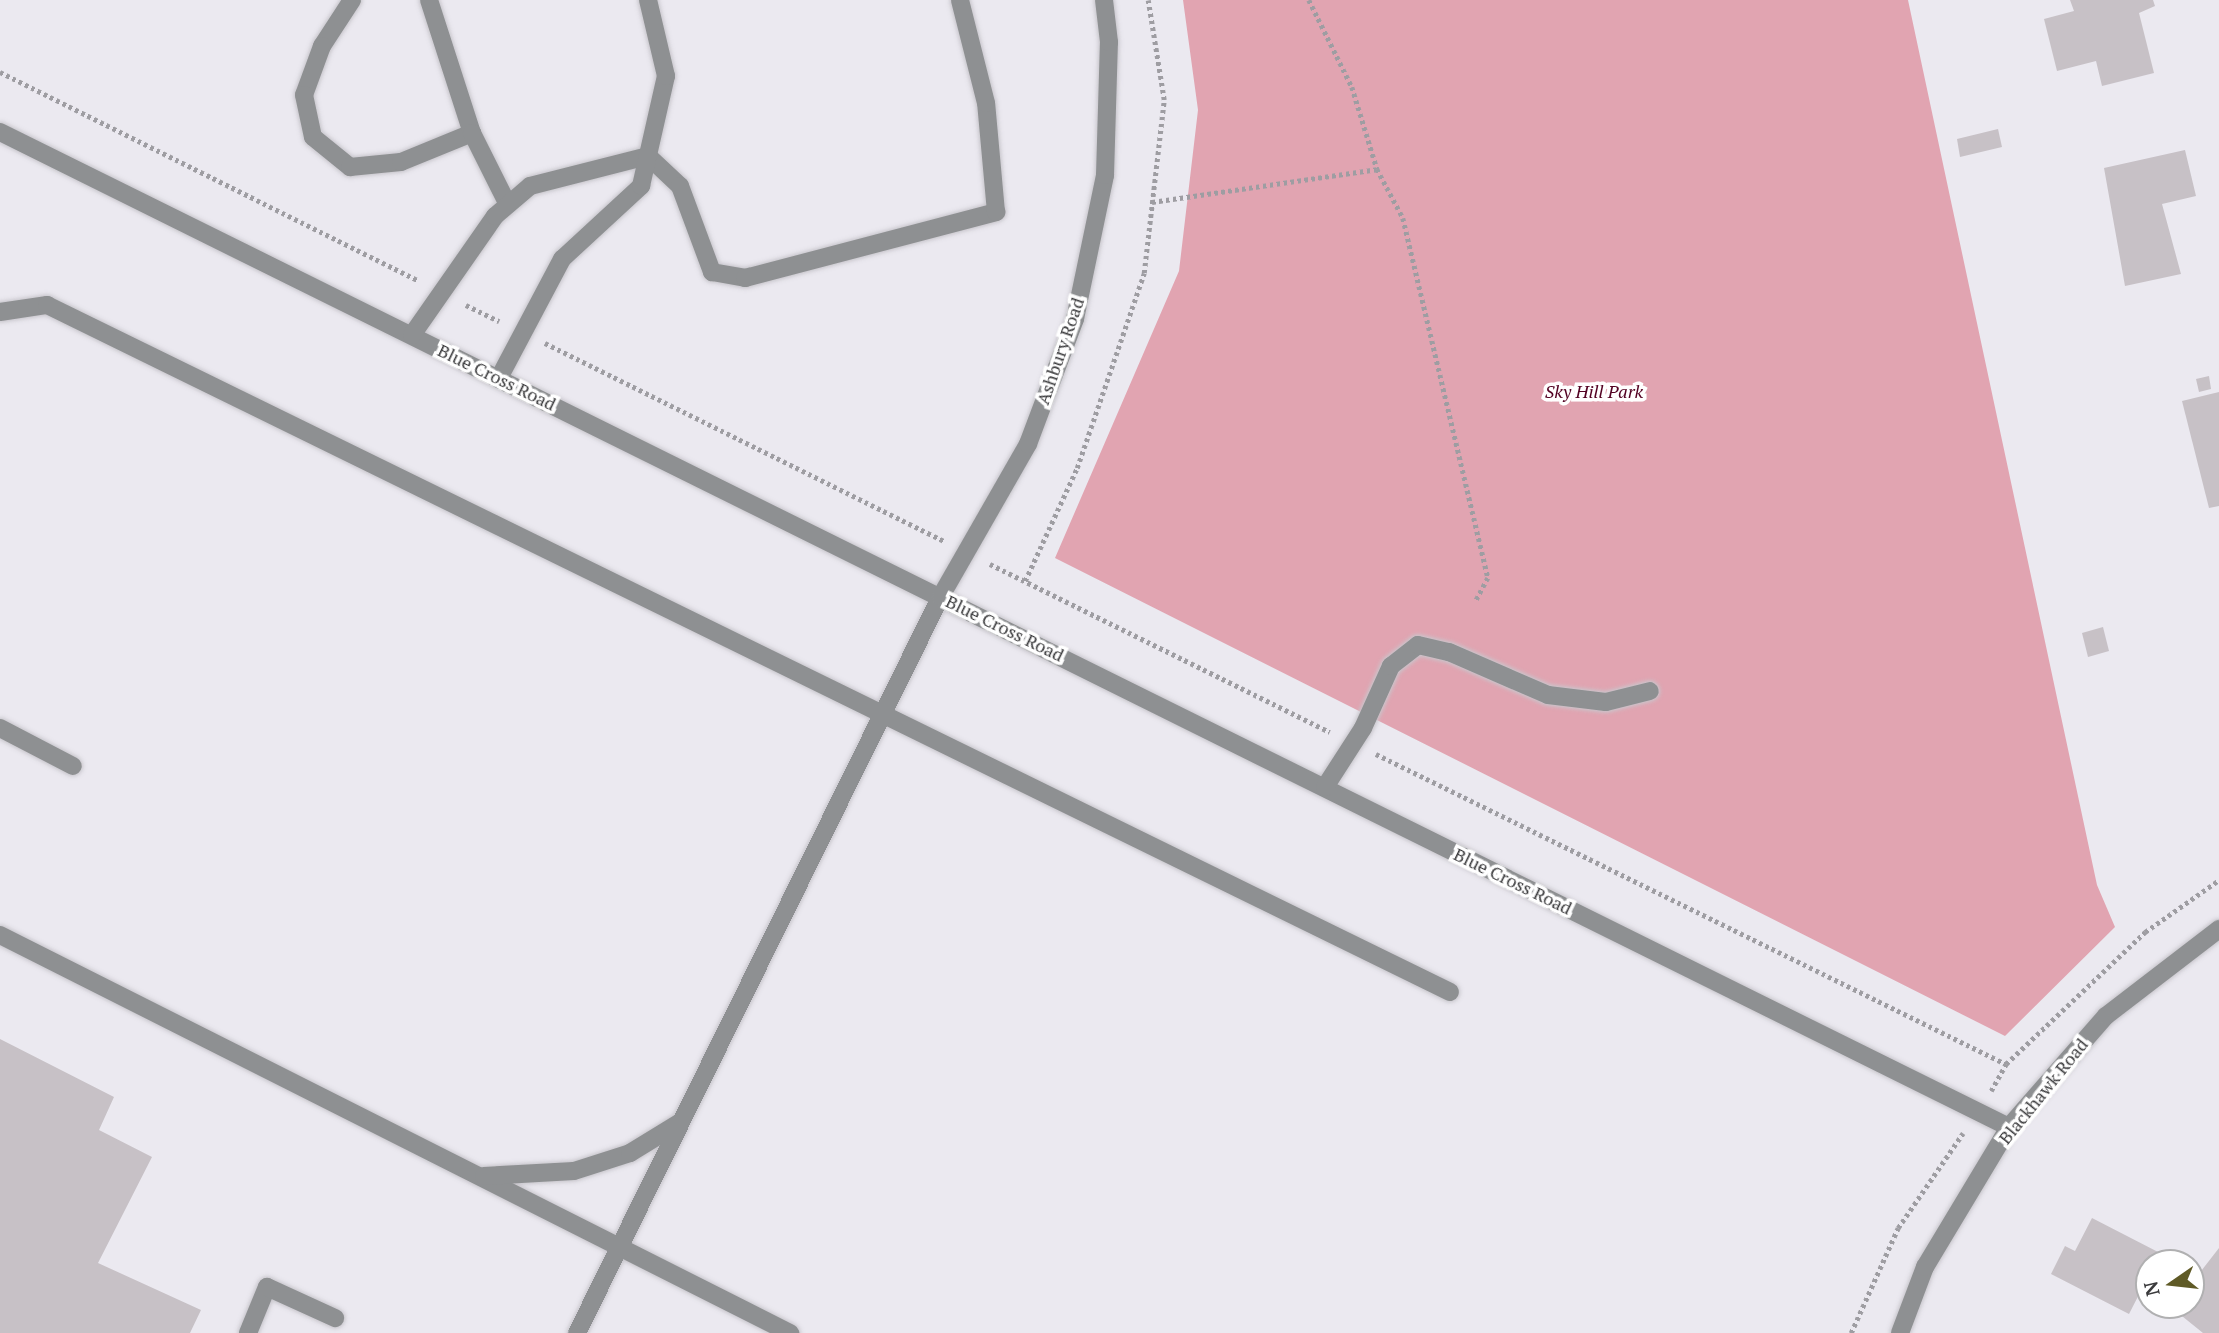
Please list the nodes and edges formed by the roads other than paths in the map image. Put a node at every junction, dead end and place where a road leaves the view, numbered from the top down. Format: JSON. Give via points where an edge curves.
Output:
{"nodes":[{"id":1,"x":352,"y":0,"type":"edge"},
{"id":2,"x":429,"y":0,"type":"edge"},
{"id":3,"x":648,"y":0,"type":"edge"},
{"id":4,"x":960,"y":0,"type":"edge"},
{"id":5,"x":1104,"y":0,"type":"edge"},
{"id":6,"x":0,"y":132,"type":"edge"},
{"id":7,"x":472,"y":132,"type":"junction"},
{"id":8,"x":648,"y":156,"type":"junction"},
{"id":9,"x":508,"y":205,"type":"junction"},
{"id":10,"x":0,"y":312,"type":"edge"},
{"id":11,"x":412,"y":335,"type":"junction"},
{"id":12,"x":499,"y":378,"type":"junction"},
{"id":13,"x":941,"y":596,"type":"junction"},
{"id":14,"x":1650,"y":691,"type":"dead end"},
{"id":15,"x":883,"y":713,"type":"junction"},
{"id":16,"x":0,"y":728,"type":"edge"},
{"id":17,"x":73,"y":766,"type":"dead end"},
{"id":18,"x":1325,"y":788,"type":"junction"},
{"id":19,"x":2219,"y":929,"type":"edge"},
{"id":20,"x":0,"y":934,"type":"edge"},
{"id":21,"x":1450,"y":992,"type":"dead end"},
{"id":22,"x":679,"y":1123,"type":"junction"},
{"id":23,"x":2009,"y":1127,"type":"junction"},
{"id":24,"x":479,"y":1176,"type":"junction"},
{"id":25,"x":618,"y":1246,"type":"junction"},
{"id":26,"x":335,"y":1318,"type":"dead end"},
{"id":27,"x":1907,"y":1331,"type":"edge"},
{"id":28,"x":248,"y":1333,"type":"edge"},
{"id":29,"x":577,"y":1333,"type":"edge"},
{"id":30,"x":790,"y":1333,"type":"edge"}],
"edges":[{"from":1,"to":7,"type":"street","via":[[322,46],[304,95],[313,136],[350,167],[401,162]]},
{"from":2,"to":7,"type":"street"},
{"from":3,"to":8,"type":"street","via":[[666,76]]},
{"from":4,"to":8,"type":"street","via":[[986,103],[996,212],[745,278],[712,271],[680,186]]},
{"from":5,"to":13,"type":"street","name":"Ashbury Road","via":[[1109,42],[1105,175],[1075,319],[1028,443]]},
{"from":6,"to":11,"type":"street","name":"Blue Cross Road"},
{"from":7,"to":9,"type":"street"},
{"from":8,"to":9,"type":"street","via":[[530,186]]},
{"from":8,"to":12,"type":"street","via":[[641,186],[562,259]]},
{"from":9,"to":11,"type":"street"},
{"from":10,"to":15,"type":"street","via":[[47,305]]},
{"from":11,"to":12,"type":"street","name":"Blue Cross Road"},
{"from":12,"to":13,"type":"street","name":"Blue Cross Road"},
{"from":13,"to":15,"type":"street","name":"Ashbury Road"},
{"from":13,"to":18,"type":"street","name":"Blue Cross Road"},
{"from":14,"to":18,"type":"street","via":[[1606,702],[1548,695],[1449,652],[1419,645],[1391,666]]},
{"from":15,"to":21,"type":"street"},
{"from":15,"to":22,"type":"street","name":"Ashbury Road"},
{"from":16,"to":17,"type":"street"},
{"from":18,"to":23,"type":"street","name":"Blue Cross Road"},
{"from":19,"to":23,"type":"street","name":"Blackhawk Road","via":[[2106,1016]]},
{"from":20,"to":24,"type":"street"},
{"from":22,"to":24,"type":"street","via":[[630,1153],[574,1171]]},
{"from":22,"to":25,"type":"street","name":"Ashbury Road"},
{"from":23,"to":27,"type":"street","name":"Blackhawk Road","via":[[1924,1268]]},
{"from":24,"to":25,"type":"street"},
{"from":25,"to":29,"type":"street","name":"Ashbury Road"},
{"from":25,"to":30,"type":"street"},
{"from":26,"to":28,"type":"street","via":[[267,1287]]}]}
